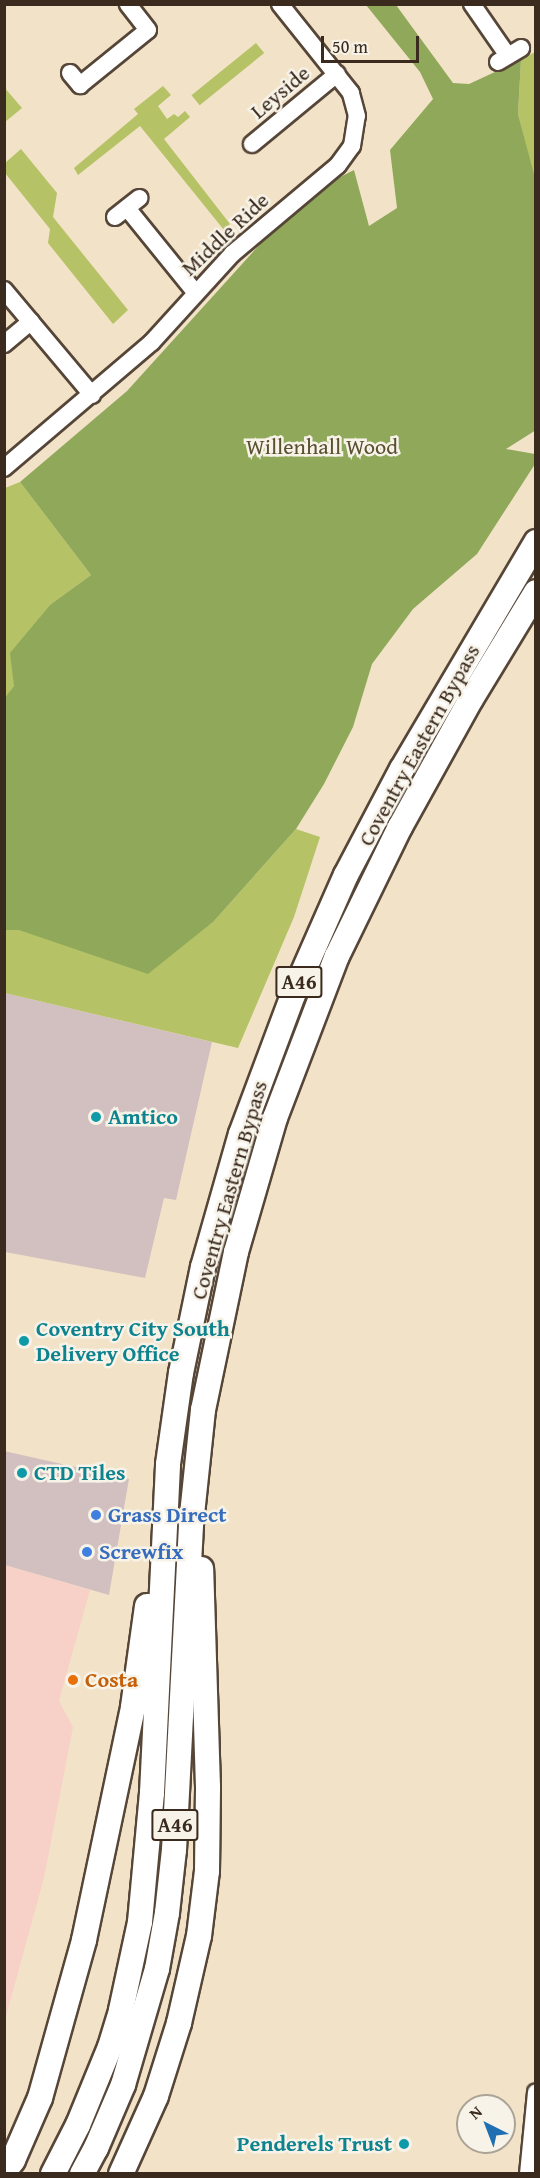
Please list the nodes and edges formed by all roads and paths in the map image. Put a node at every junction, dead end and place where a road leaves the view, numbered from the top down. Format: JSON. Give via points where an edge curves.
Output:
{"nodes":[{"id":1,"x":128,"y":4,"type":"edge"},
{"id":2,"x":280,"y":4,"type":"edge"},
{"id":3,"x":472,"y":4,"type":"edge"},
{"id":4,"x":509,"y":56,"type":"dead end"},
{"id":5,"x":70,"y":73,"type":"dead end"},
{"id":6,"x":337,"y":74,"type":"junction"},
{"id":7,"x":252,"y":144,"type":"dead end"},
{"id":8,"x":127,"y":208,"type":"dead end"},
{"id":9,"x":4,"y":290,"type":"edge"},
{"id":10,"x":195,"y":292,"type":"junction"},
{"id":11,"x":31,"y":321,"type":"junction"},
{"id":12,"x":4,"y":344,"type":"edge"},
{"id":13,"x":92,"y":395,"type":"junction"},
{"id":14,"x":4,"y":468,"type":"edge"},
{"id":15,"x":536,"y":542,"type":"edge"},
{"id":16,"x":536,"y":592,"type":"edge"},
{"id":17,"x":198,"y":1462,"type":"junction"},
{"id":18,"x":168,"y":1464,"type":"junction"},
{"id":19,"x":536,"y":2092,"type":"edge"},
{"id":20,"x":4,"y":2172,"type":"edge"},
{"id":21,"x":53,"y":2174,"type":"edge"},
{"id":22,"x":82,"y":2174,"type":"edge"},
{"id":23,"x":121,"y":2174,"type":"edge"},
{"id":24,"x":528,"y":2174,"type":"edge"}],
"edges":[{"from":1,"to":5,"type":"street","via":[[148,30],[80,84]]},
{"from":2,"to":6,"type":"street","name":"Middle Ride"},
{"from":3,"to":4,"type":"street"},
{"from":6,"to":7,"type":"street","name":"Leyside"},
{"from":6,"to":10,"type":"street","name":"Middle Ride","via":[[356,108],[357,128],[352,146],[338,165],[255,232]]},
{"from":8,"to":10,"type":"street"},
{"from":9,"to":11,"type":"street"},
{"from":10,"to":13,"type":"street","name":"Middle Ride","via":[[152,342]]},
{"from":11,"to":12,"type":"street"},
{"from":11,"to":13,"type":"street"},
{"from":13,"to":14,"type":"street","name":"Middle Ride"},
{"from":15,"to":18,"type":"highway","name":"Coventry Eastern Bypass","number":"A46","via":[[402,769],[346,875],[293,995],[241,1134],[203,1268],[181,1373]]},
{"from":16,"to":17,"type":"highway","name":"Coventry Eastern Bypass","number":"A46","via":[[400,827],[333,967],[275,1118],[236,1252],[203,1410]]},
{"from":17,"to":22,"type":"highway","name":"Coventry Eastern Bypass","number":"A46","via":[[190,1524],[174,1850],[167,1913],[157,1969],[126,2074]]},
{"from":17,"to":23,"type":"highway","via":[[207,1871],[199,1936],[179,2023],[156,2096]]},
{"from":18,"to":20,"type":"highway","via":[[132,1707],[87,1929],[40,2098]]},
{"from":18,"to":21,"type":"highway","name":"Coventry Eastern Bypass","number":"A46","via":[[152,1793],[140,1922],[110,2047]]},
{"from":19,"to":24,"type":"street"}]}
